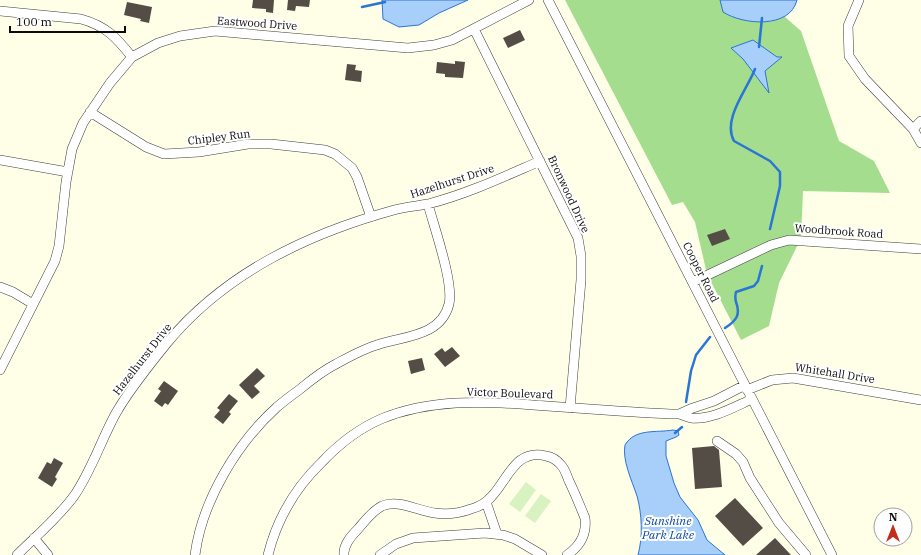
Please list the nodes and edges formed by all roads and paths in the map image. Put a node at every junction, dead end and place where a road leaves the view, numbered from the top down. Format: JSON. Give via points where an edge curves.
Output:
{"nodes":[{"id":1,"x":529,"y":0,"type":"edge"},
{"id":2,"x":548,"y":0,"type":"edge"},
{"id":3,"x":859,"y":0,"type":"edge"},
{"id":4,"x":0,"y":11,"type":"edge"},
{"id":5,"x":474,"y":29,"type":"junction"},
{"id":6,"x":132,"y":57,"type":"junction"},
{"id":7,"x":90,"y":112,"type":"junction"},
{"id":8,"x":921,"y":121,"type":"edge"},
{"id":9,"x":913,"y":129,"type":"junction"},
{"id":10,"x":921,"y":143,"type":"edge"},
{"id":11,"x":0,"y":160,"type":"edge"},
{"id":12,"x":540,"y":161,"type":"junction"},
{"id":13,"x":68,"y":172,"type":"junction"},
{"id":14,"x":428,"y":204,"type":"junction"},
{"id":15,"x":371,"y":217,"type":"junction"},
{"id":16,"x":921,"y":248,"type":"edge"},
{"id":17,"x":693,"y":282,"type":"junction"},
{"id":18,"x":0,"y":287,"type":"edge"},
{"id":19,"x":33,"y":304,"type":"junction"},
{"id":20,"x":0,"y":370,"type":"edge"},
{"id":21,"x":746,"y":388,"type":"junction"},
{"id":22,"x":752,"y":399,"type":"junction"},
{"id":23,"x":921,"y":400,"type":"edge"},
{"id":24,"x":570,"y":408,"type":"junction"},
{"id":25,"x":679,"y":414,"type":"junction"},
{"id":26,"x":717,"y":441,"type":"dead end"},
{"id":27,"x":486,"y":502,"type":"junction"},
{"id":28,"x":498,"y":534,"type":"junction"},
{"id":29,"x":34,"y":538,"type":"junction"},
{"id":30,"x":17,"y":555,"type":"edge"},
{"id":31,"x":48,"y":555,"type":"edge"},
{"id":32,"x":195,"y":555,"type":"edge"},
{"id":33,"x":268,"y":555,"type":"edge"},
{"id":34,"x":344,"y":555,"type":"edge"},
{"id":35,"x":380,"y":555,"type":"edge"},
{"id":36,"x":542,"y":555,"type":"edge"},
{"id":37,"x":567,"y":555,"type":"edge"},
{"id":38,"x":806,"y":555,"type":"edge"},
{"id":39,"x":832,"y":555,"type":"edge"}],
"edges":[{"from":1,"to":5,"type":"street","name":"Eastwood Drive"},
{"from":2,"to":17,"type":"street","name":"Cooper Road"},
{"from":3,"to":9,"type":"street","via":[[848,26],[849,56],[865,80]]},
{"from":4,"to":6,"type":"street","via":[[92,22],[116,37]]},
{"from":5,"to":6,"type":"street","name":"Eastwood Drive","via":[[452,40],[408,48],[215,31],[180,36],[158,43]]},
{"from":5,"to":12,"type":"street","name":"Bronwood Drive"},
{"from":6,"to":7,"type":"street","name":"Eastwood Drive"},
{"from":7,"to":13,"type":"street","name":"Eastwood Drive","via":[[72,149]]},
{"from":7,"to":15,"type":"street","name":"Chipley Run","via":[[146,147],[164,154],[199,152],[248,144],[325,150],[335,154],[352,168]]},
{"from":8,"to":9,"type":"street"},
{"from":9,"to":10,"type":"street"},
{"from":11,"to":13,"type":"street"},
{"from":12,"to":14,"type":"street","name":"Hazelhurst Drive","via":[[476,188]]},
{"from":12,"to":24,"type":"street","name":"Bronwood Drive","via":[[578,238],[581,280]]},
{"from":13,"to":19,"type":"street","name":"Eastwood Drive","via":[[59,246],[50,271]]},
{"from":14,"to":15,"type":"street","name":"Hazelhurst Drive","via":[[395,209]]},
{"from":14,"to":32,"type":"street","via":[[450,292],[449,304],[440,321],[424,333],[375,345],[336,364],[317,375],[277,407],[240,448],[218,485],[201,525]]},
{"from":15,"to":29,"type":"street","name":"Hazelhurst Drive","via":[[292,246],[216,294],[195,313],[167,343],[124,400],[74,496]]},
{"from":16,"to":17,"type":"street","name":"Woodbrook Road","via":[[789,240],[771,245]]},
{"from":17,"to":21,"type":"street","name":"Cooper Road"},
{"from":18,"to":19,"type":"street"},
{"from":19,"to":20,"type":"street","name":"Eastwood Drive"},
{"from":21,"to":22,"type":"street","name":"Cooper Road"},
{"from":21,"to":23,"type":"street","name":"Whitehall Drive","via":[[772,380],[793,378]]},
{"from":21,"to":25,"type":"street","name":"Victor Boulevard"},
{"from":22,"to":25,"type":"street","name":"Victor Boulevard","via":[[709,416],[691,418]]},
{"from":22,"to":39,"type":"street","name":"Cooper Road"},
{"from":24,"to":25,"type":"street","name":"Victor Boulevard"},
{"from":24,"to":33,"type":"street","name":"Victor Boulevard","via":[[488,402],[439,404],[419,407],[381,419],[345,441],[309,475],[283,516]]},
{"from":26,"to":38,"type":"street","via":[[743,462],[750,478],[779,523]]},
{"from":27,"to":28,"type":"street"},
{"from":27,"to":34,"type":"street","via":[[474,509],[445,514],[394,503],[386,505],[375,511],[354,533],[345,546]]},
{"from":27,"to":37,"type":"street","via":[[522,459],[535,455],[552,458],[563,467],[585,518],[583,538]]},
{"from":28,"to":35,"type":"street","via":[[413,538],[396,544]]},
{"from":28,"to":36,"type":"street","via":[[520,542]]},
{"from":29,"to":30,"type":"street","name":"Hazelhurst Drive"},
{"from":29,"to":31,"type":"street"}]}
